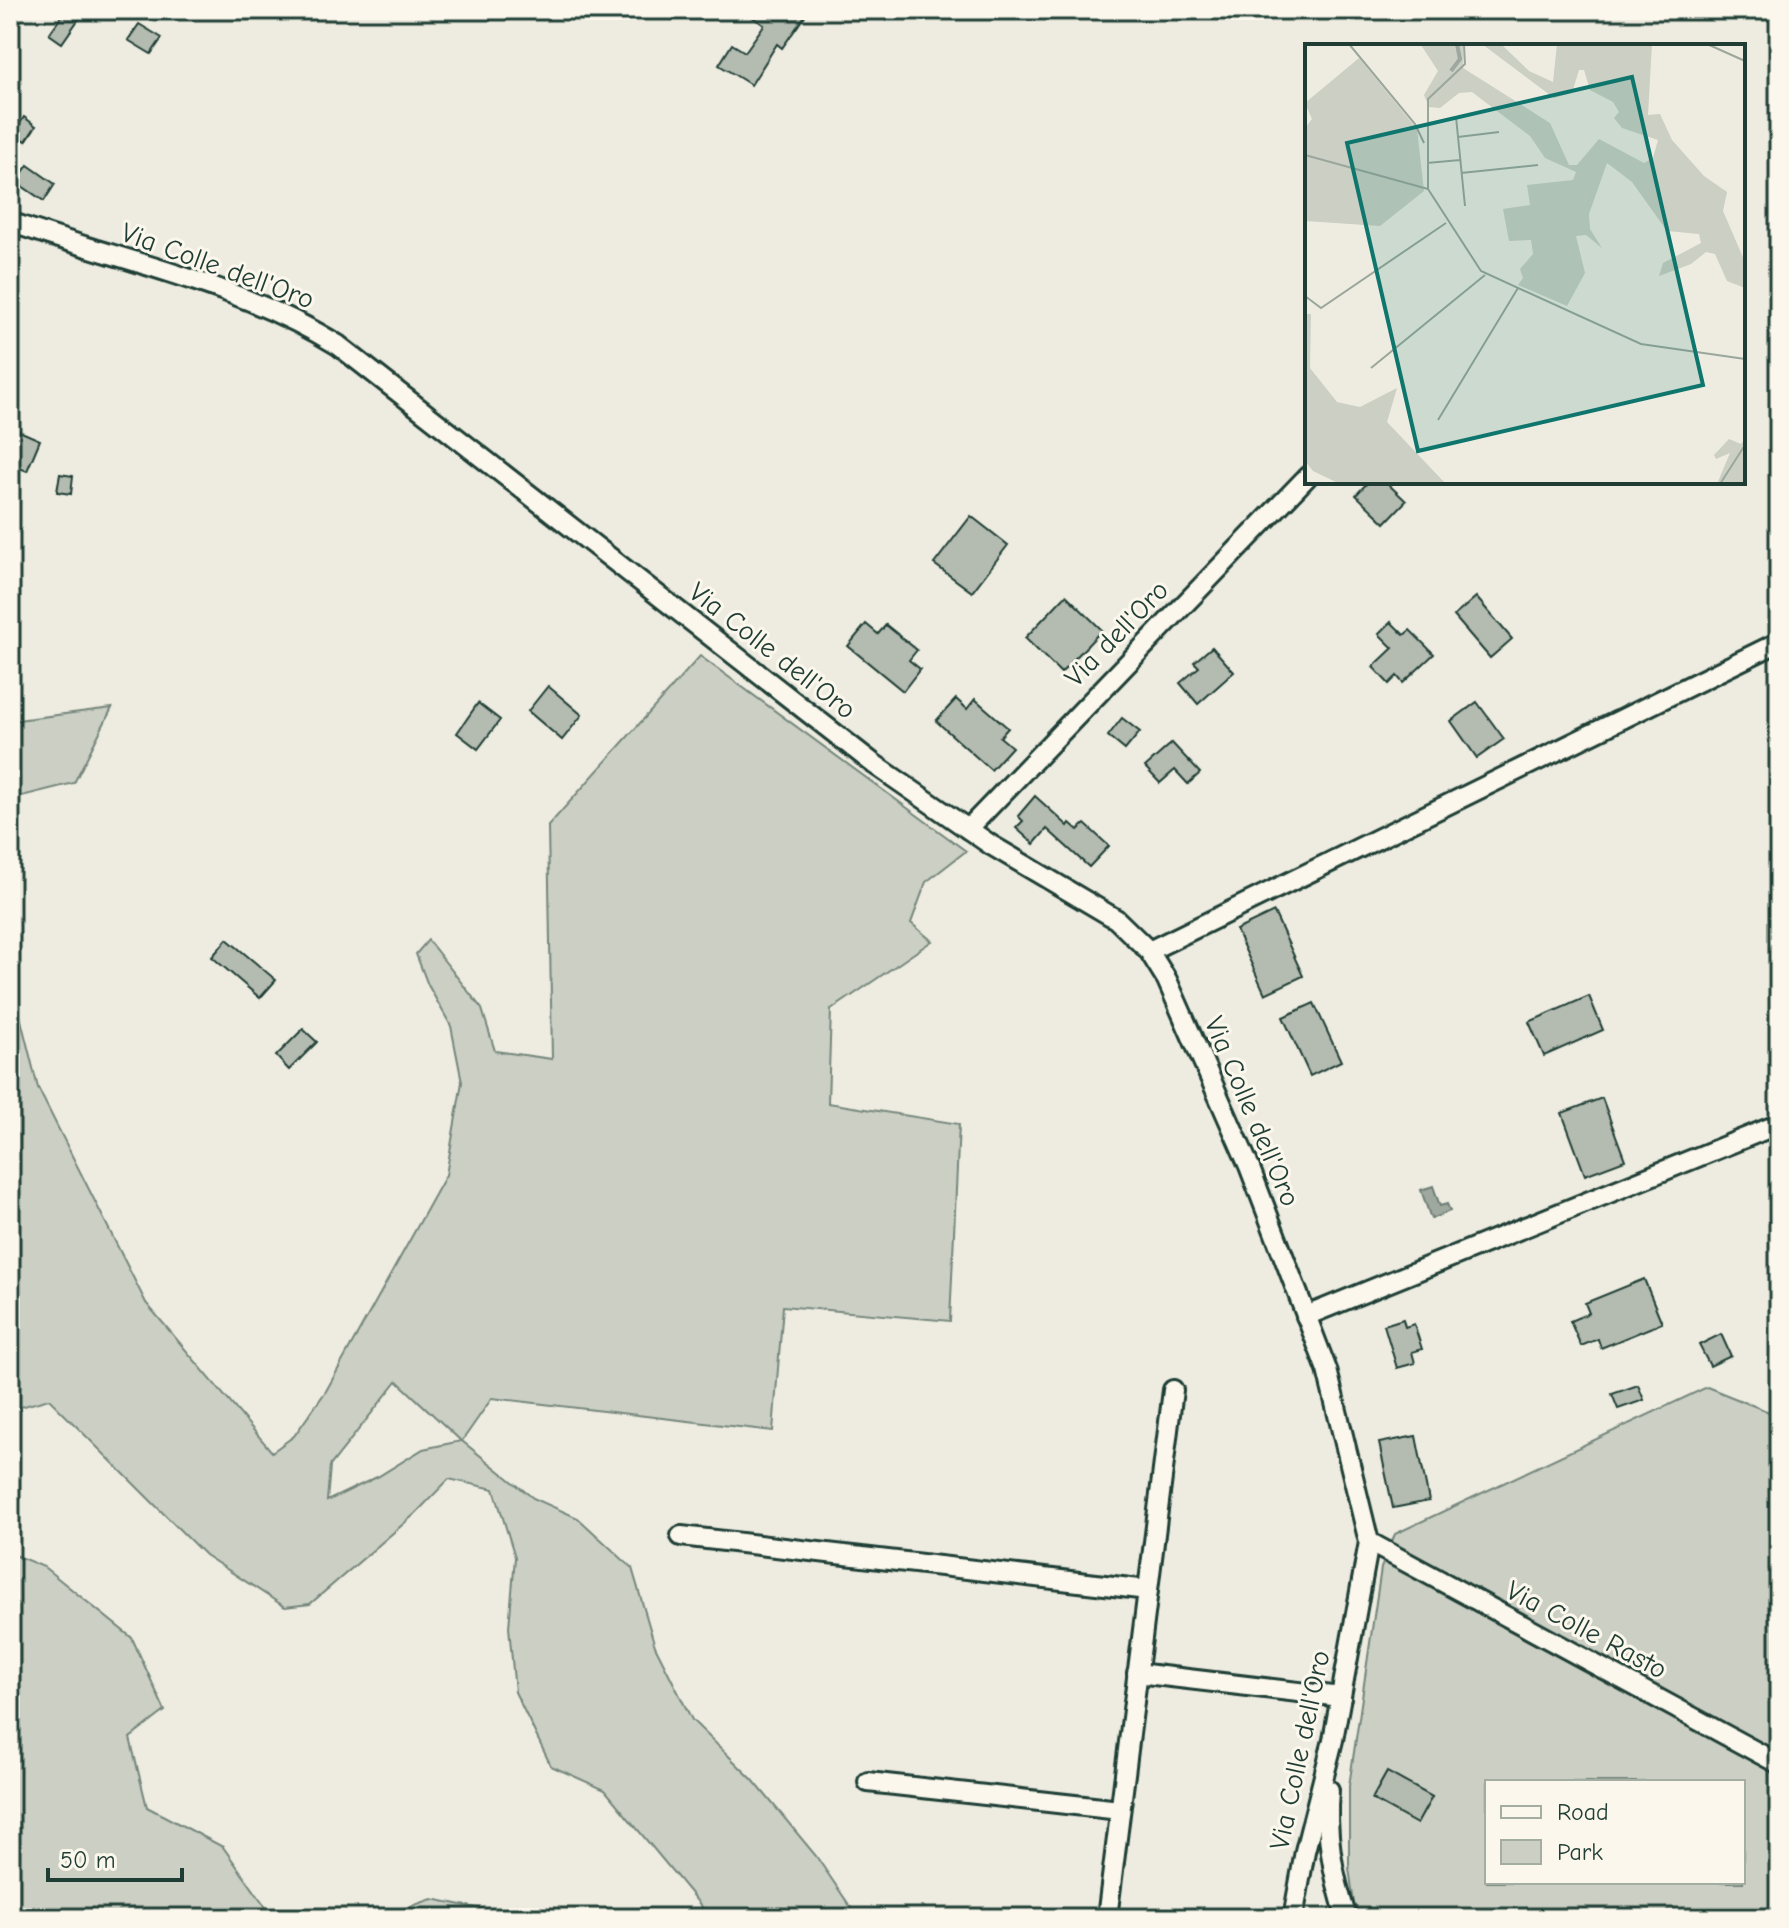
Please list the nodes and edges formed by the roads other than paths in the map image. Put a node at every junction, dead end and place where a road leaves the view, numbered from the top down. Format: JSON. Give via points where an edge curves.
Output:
{"nodes":[{"id":1,"x":10,"y":222,"type":"edge"},
{"id":2,"x":1305,"y":479,"type":"edge"},
{"id":3,"x":1779,"y":642,"type":"edge"},
{"id":4,"x":968,"y":829,"type":"junction"},
{"id":5,"x":1149,"y":951,"type":"junction"},
{"id":6,"x":1779,"y":1124,"type":"edge"},
{"id":7,"x":1306,"y":1316,"type":"junction"},
{"id":8,"x":1173,"y":1390,"type":"dead end"},
{"id":9,"x":681,"y":1536,"type":"dead end"},
{"id":10,"x":1369,"y":1542,"type":"junction"},
{"id":11,"x":1148,"y":1590,"type":"junction"},
{"id":12,"x":1137,"y":1673,"type":"junction"},
{"id":13,"x":1341,"y":1697,"type":"junction"},
{"id":14,"x":1333,"y":1740,"type":"junction"},
{"id":15,"x":1779,"y":1764,"type":"edge"},
{"id":16,"x":868,"y":1782,"type":"dead end"},
{"id":17,"x":1120,"y":1810,"type":"junction"},
{"id":18,"x":1107,"y":1918,"type":"edge"},
{"id":19,"x":1293,"y":1918,"type":"edge"},
{"id":20,"x":1347,"y":1918,"type":"edge"}],
"edges":[{"from":1,"to":4,"type":"street","name":"Via Colle dell'Oro","via":[[227,292],[338,345],[874,764]]},
{"from":2,"to":4,"type":"street","name":"Via dell'Oro"},
{"from":3,"to":5,"type":"street"},
{"from":4,"to":5,"type":"street","name":"Via Colle dell'Oro","via":[[1116,919]]},
{"from":5,"to":7,"type":"street","name":"Via Colle dell'Oro","via":[[1167,980],[1249,1166]]},
{"from":6,"to":7,"type":"street"},
{"from":7,"to":10,"type":"street","name":"Via Colle dell'Oro","via":[[1327,1370]]},
{"from":8,"to":11,"type":"street"},
{"from":9,"to":11,"type":"street"},
{"from":10,"to":13,"type":"street","name":"Via Colle dell'Oro"},
{"from":10,"to":15,"type":"street","name":"Via Colle Rasto"},
{"from":11,"to":12,"type":"street"},
{"from":12,"to":13,"type":"street"},
{"from":12,"to":17,"type":"street"},
{"from":13,"to":14,"type":"street","name":"Via Colle dell'Oro"},
{"from":14,"to":19,"type":"street","name":"Via Colle dell'Oro"},
{"from":14,"to":20,"type":"street","via":[[1327,1817]]},
{"from":16,"to":17,"type":"street"},
{"from":17,"to":18,"type":"street"}]}
